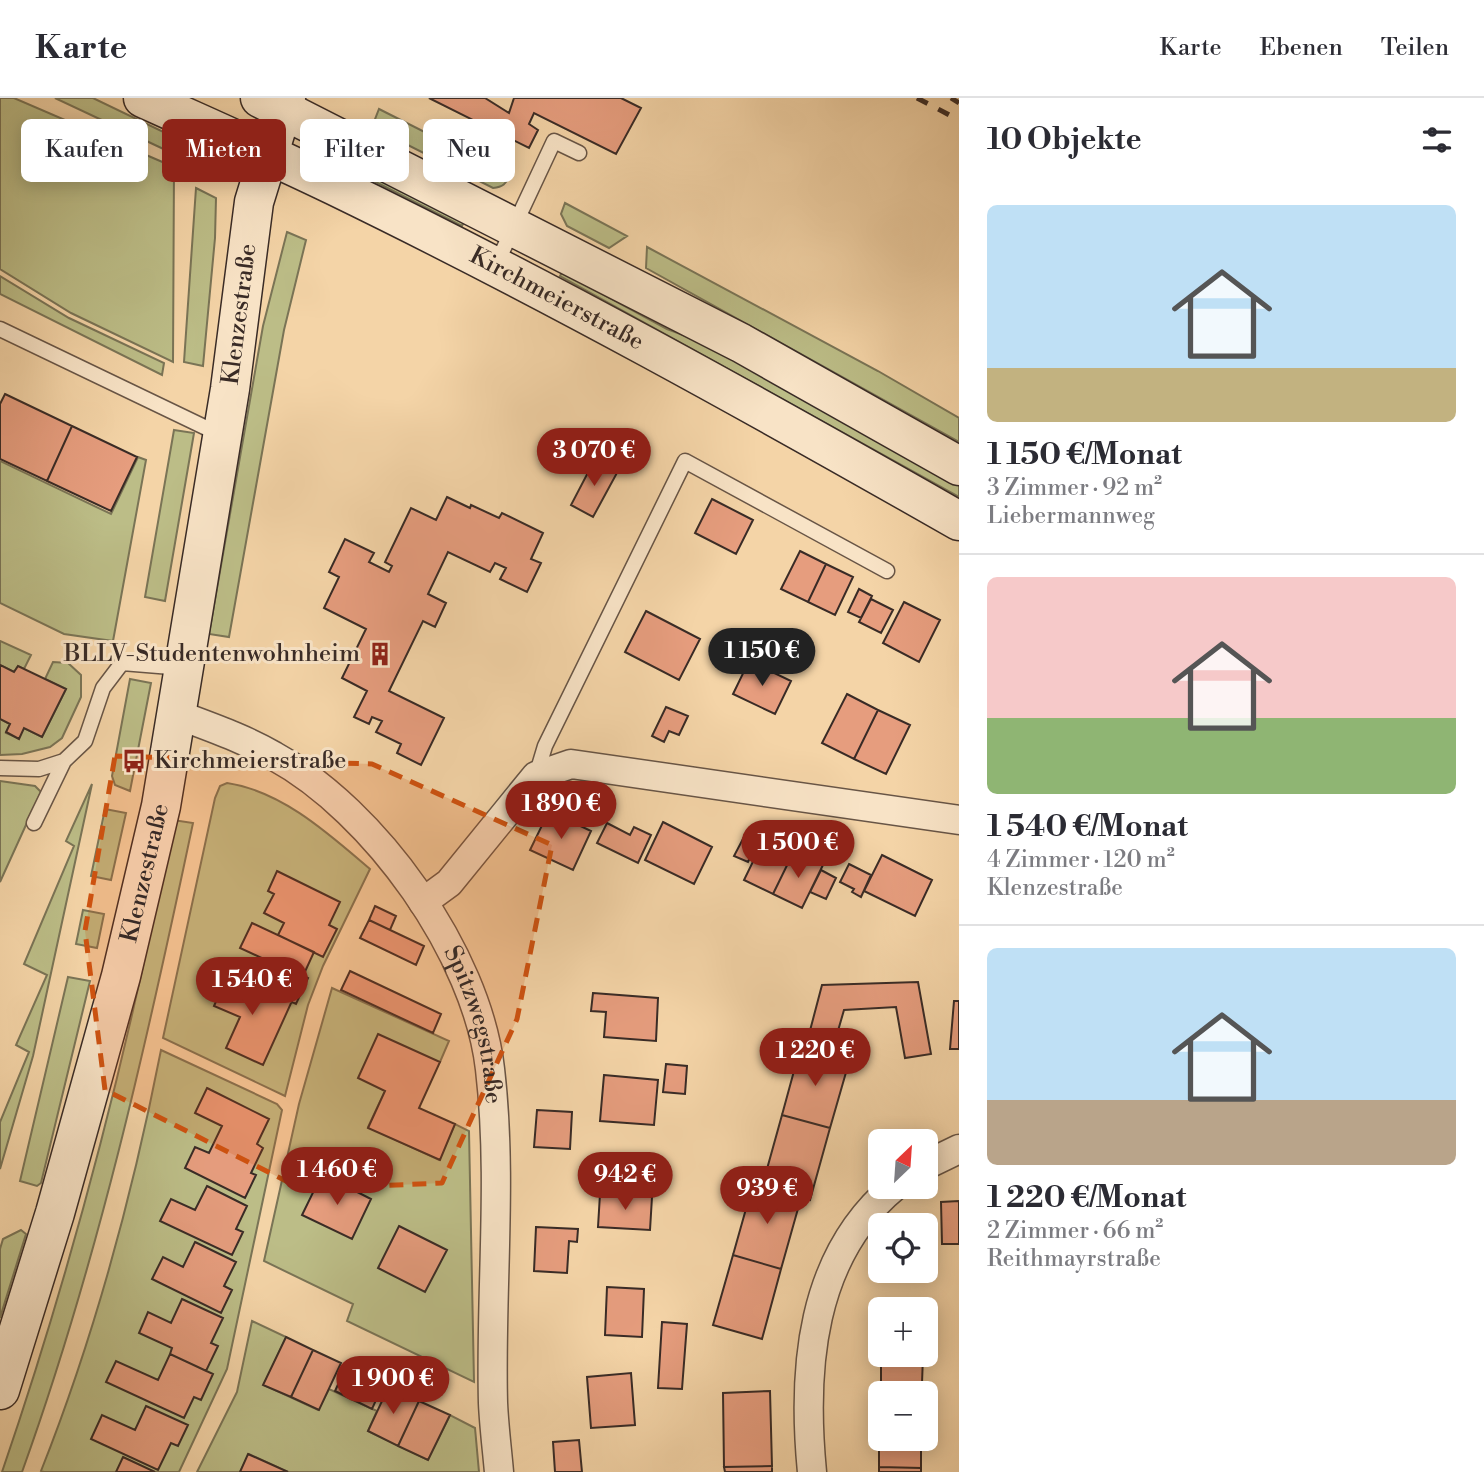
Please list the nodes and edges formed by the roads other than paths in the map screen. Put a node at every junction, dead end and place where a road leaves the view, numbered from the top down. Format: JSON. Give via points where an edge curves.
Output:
{"nodes":[{"id":1,"x":143,"y":98,"type":"edge"},
{"id":2,"x":276,"y":101,"type":"edge"},
{"id":3,"x":189,"y":119,"type":"edge"},
{"id":4,"x":273,"y":119,"type":"edge"},
{"id":5,"x":579,"y":153,"type":"dead end"},
{"id":6,"x":286,"y":164,"type":"edge"},
{"id":7,"x":260,"y":182,"type":"edge"},
{"id":8,"x":514,"y":227,"type":"junction"},
{"id":9,"x":495,"y":267,"type":"junction"},
{"id":10,"x":0,"y":329,"type":"edge"},
{"id":11,"x":222,"y":435,"type":"junction"},
{"id":12,"x":959,"y":466,"type":"edge"},
{"id":13,"x":959,"y":521,"type":"edge"},
{"id":14,"x":887,"y":571,"type":"dead end"},
{"id":15,"x":184,"y":668,"type":"junction"},
{"id":16,"x":176,"y":714,"type":"junction"},
{"id":17,"x":64,"y":761,"type":"junction"},
{"id":18,"x":0,"y":768,"type":"edge"},
{"id":19,"x":536,"y":776,"type":"junction"},
{"id":20,"x":959,"y":820,"type":"edge"},
{"id":21,"x":34,"y":823,"type":"dead end"},
{"id":22,"x":423,"y":902,"type":"junction"},
{"id":23,"x":959,"y":1149,"type":"edge"},
{"id":24,"x":938,"y":1159,"type":"edge"},
{"id":25,"x":882,"y":1199,"type":"edge"},
{"id":26,"x":0,"y":1390,"type":"edge"},
{"id":27,"x":499,"y":1472,"type":"edge"},
{"id":28,"x":812,"y":1472,"type":"edge"}],
"edges":[{"from":1,"to":3,"type":"main road","name":"Kirchmeierstraße"},
{"from":2,"to":4,"type":"main road","name":"Klenzestraße"},
{"from":2,"to":8,"type":"main road","name":"Kirchmeierstraße"},
{"from":5,"to":8,"type":"lane","via":[[554,141]]},
{"from":6,"to":9,"type":"main road","name":"Kirchmeierstraße"},
{"from":7,"to":11,"type":"main road","name":"Klenzestraße"},
{"from":8,"to":9,"type":"lane"},
{"from":8,"to":12,"type":"main road","name":"Kirchmeierstraße","via":[[741,344]]},
{"from":9,"to":13,"type":"main road","name":"Kirchmeierstraße"},
{"from":10,"to":11,"type":"lane"},
{"from":11,"to":15,"type":"main road","name":"Klenzestraße"},
{"from":14,"to":19,"type":"lane","via":[[685,461],[545,746]]},
{"from":15,"to":16,"type":"main road","name":"Klenzestraße"},
{"from":15,"to":17,"type":"lane","via":[[122,663],[103,688],[85,741]]},
{"from":16,"to":22,"type":"street","name":"Spitzwegstraße","via":[[239,738],[309,778],[389,853]]},
{"from":16,"to":26,"type":"main road","name":"Klenzestraße","via":[[161,806],[121,976],[52,1225]]},
{"from":17,"to":18,"type":"lane","via":[[39,769]]},
{"from":17,"to":21,"type":"lane"},
{"from":19,"to":20,"type":"street","via":[[571,764]]},
{"from":19,"to":22,"type":"street","via":[[449,883]]},
{"from":22,"to":27,"type":"street","name":"Spitzwegstraße","via":[[477,1009],[490,1067],[496,1210],[493,1403]]},
{"from":23,"to":24,"type":"street"},
{"from":25,"to":28,"type":"street","via":[[851,1235],[819,1310],[809,1368]]}]}
